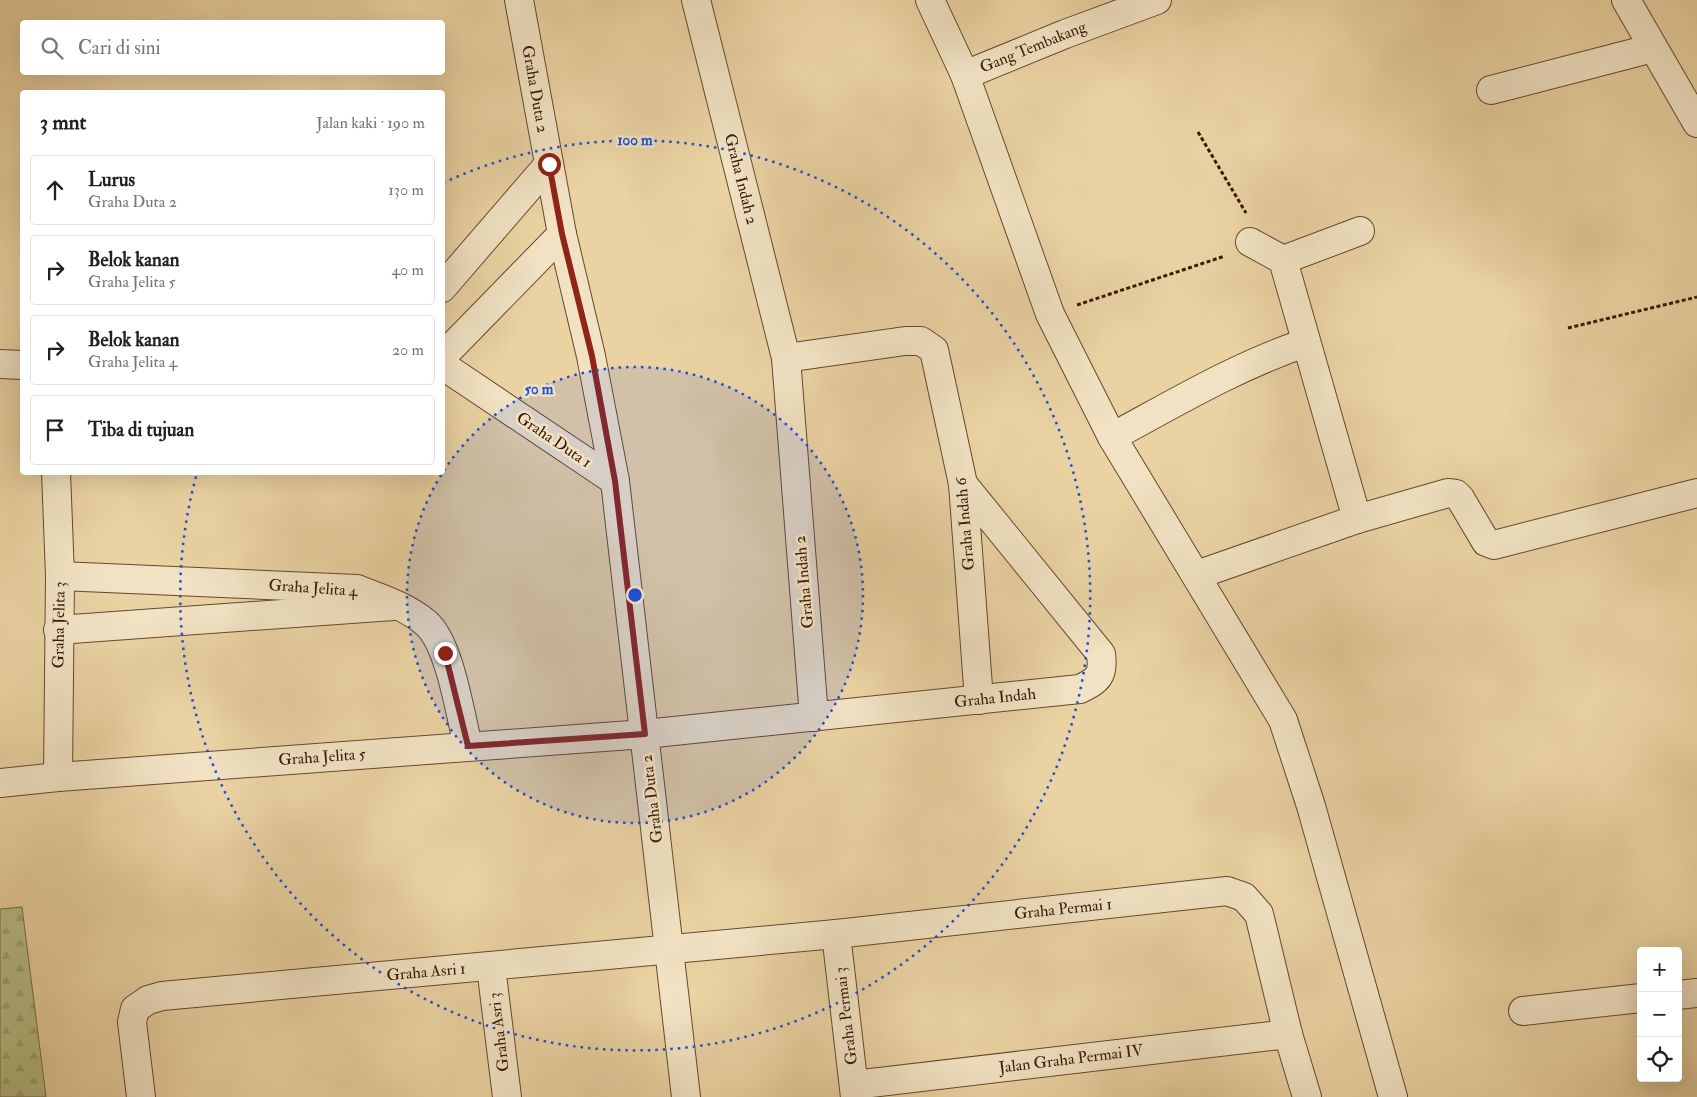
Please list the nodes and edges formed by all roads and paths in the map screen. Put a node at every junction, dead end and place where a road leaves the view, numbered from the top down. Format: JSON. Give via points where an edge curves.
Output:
{"nodes":[{"id":1,"x":696,"y":0,"type":"edge"},
{"id":2,"x":930,"y":0,"type":"edge"},
{"id":3,"x":1157,"y":0,"type":"edge"},
{"id":4,"x":1626,"y":0,"type":"edge"},
{"id":5,"x":527,"y":2,"type":"edge"},
{"id":6,"x":1653,"y":48,"type":"junction"},
{"id":7,"x":965,"y":75,"type":"junction"},
{"id":8,"x":1491,"y":90,"type":"dead end"},
{"id":9,"x":1697,"y":123,"type":"edge"},
{"id":10,"x":1198,"y":132,"type":"dead end"},
{"id":11,"x":549,"y":164,"type":"junction"},
{"id":12,"x":1360,"y":231,"type":"dead end"},
{"id":13,"x":562,"y":234,"type":"junction"},
{"id":14,"x":1250,"y":242,"type":"junction"},
{"id":15,"x":1283,"y":260,"type":"junction"},
{"id":16,"x":445,"y":285,"type":"edge"},
{"id":17,"x":1697,"y":297,"type":"edge"},
{"id":18,"x":1050,"y":314,"type":"junction"},
{"id":19,"x":1568,"y":328,"type":"dead end"},
{"id":20,"x":1305,"y":343,"type":"junction"},
{"id":21,"x":445,"y":354,"type":"edge"},
{"id":22,"x":786,"y":358,"type":"junction"},
{"id":23,"x":0,"y":364,"type":"edge"},
{"id":24,"x":20,"y":365,"type":"edge"},
{"id":25,"x":445,"y":367,"type":"edge"},
{"id":26,"x":1112,"y":437,"type":"junction"},
{"id":27,"x":56,"y":475,"type":"edge"},
{"id":28,"x":615,"y":481,"type":"junction"},
{"id":29,"x":963,"y":484,"type":"junction"},
{"id":30,"x":1697,"y":492,"type":"edge"},
{"id":31,"x":1357,"y":519,"type":"junction"},
{"id":32,"x":1196,"y":575,"type":"junction"},
{"id":33,"x":60,"y":576,"type":"junction"},
{"id":34,"x":400,"y":606,"type":"junction"},
{"id":35,"x":58,"y":630,"type":"junction"},
{"id":36,"x":979,"y":700,"type":"junction"},
{"id":37,"x":814,"y":717,"type":"junction"},
{"id":38,"x":645,"y":734,"type":"junction"},
{"id":39,"x":468,"y":746,"type":"junction"},
{"id":40,"x":58,"y":777,"type":"junction"},
{"id":41,"x":0,"y":783,"type":"edge"},
{"id":42,"x":836,"y":934,"type":"junction"},
{"id":43,"x":670,"y":950,"type":"junction"},
{"id":44,"x":491,"y":967,"type":"junction"},
{"id":45,"x":1697,"y":993,"type":"edge"},
{"id":46,"x":1682,"y":995,"type":"edge"},
{"id":47,"x":1637,"y":998,"type":"edge"},
{"id":48,"x":1523,"y":1011,"type":"dead end"},
{"id":49,"x":1288,"y":1034,"type":"junction"},
{"id":50,"x":855,"y":1091,"type":"edge"},
{"id":51,"x":141,"y":1097,"type":"edge"},
{"id":52,"x":507,"y":1097,"type":"edge"},
{"id":53,"x":686,"y":1097,"type":"edge"},
{"id":54,"x":1307,"y":1097,"type":"edge"},
{"id":55,"x":1393,"y":1097,"type":"edge"}],
"edges":[{"from":1,"to":22,"type":"street","name":"Graha Indah 2"},
{"from":2,"to":7,"type":"street"},
{"from":3,"to":7,"type":"street","name":"Gang Tembakang"},
{"from":4,"to":6,"type":"street"},
{"from":5,"to":11,"type":"street","name":"Graha Duta 2"},
{"from":6,"to":8,"type":"street"},
{"from":6,"to":9,"type":"street"},
{"from":7,"to":18,"type":"street"},
{"from":10,"to":14,"type":"path","via":[[1255,228]]},
{"from":11,"to":13,"type":"street","name":"Graha Duta 2"},
{"from":11,"to":16,"type":"street"},
{"from":12,"to":15,"type":"street"},
{"from":13,"to":21,"type":"street"},
{"from":13,"to":28,"type":"street","name":"Graha Duta 2","via":[[592,356]]},
{"from":14,"to":15,"type":"street"},
{"from":14,"to":18,"type":"path","via":[[1236,252]]},
{"from":15,"to":20,"type":"street"},
{"from":17,"to":19,"type":"path"},
{"from":18,"to":26,"type":"street"},
{"from":20,"to":26,"type":"street","via":[[1280,351],[1210,385]]},
{"from":20,"to":31,"type":"street"},
{"from":22,"to":29,"type":"street","name":"Graha Indah 6","via":[[905,341],[921,341],[934,350]]},
{"from":22,"to":37,"type":"street","name":"Graha Indah 2"},
{"from":23,"to":24,"type":"street"},
{"from":25,"to":28,"type":"street","name":"Graha Duta 1"},
{"from":26,"to":32,"type":"street"},
{"from":27,"to":33,"type":"street","name":"Graha Jelita 3"},
{"from":28,"to":38,"type":"street","name":"Graha Duta 2"},
{"from":29,"to":36,"type":"street","name":"Graha Indah 6"},
{"from":29,"to":36,"type":"street","name":"Graha Indah","via":[[1102,654],[1103,668],[1096,681],[1080,689]]},
{"from":30,"to":31,"type":"street","via":[[1494,545],[1486,542],[1456,494]]},
{"from":31,"to":32,"type":"street"},
{"from":32,"to":55,"type":"street","via":[[1284,720]]},
{"from":33,"to":34,"type":"street","name":"Graha Jelita 4","via":[[356,589]]},
{"from":33,"to":35,"type":"street","name":"Graha Jelita 3"},
{"from":34,"to":35,"type":"street"},
{"from":34,"to":39,"type":"street","name":"Graha Jelita 4","via":[[427,624],[445,653]]},
{"from":35,"to":40,"type":"street","name":"Graha Jelita 3"},
{"from":36,"to":37,"type":"street","name":"Graha Indah"},
{"from":37,"to":38,"type":"street","name":"Graha Indah"},
{"from":38,"to":39,"type":"street","name":"Graha Jelita 5"},
{"from":38,"to":43,"type":"street","name":"Graha Duta 2"},
{"from":39,"to":40,"type":"street","name":"Graha Jelita 5"},
{"from":40,"to":41,"type":"street","name":"Graha Jelita 5"},
{"from":42,"to":43,"type":"street","name":"Graha Permai 1"},
{"from":42,"to":49,"type":"street","name":"Graha Permai 1","via":[[1227,891],[1244,896],[1259,914]]},
{"from":42,"to":50,"type":"street","name":"Graha Permai 3"},
{"from":43,"to":44,"type":"street","name":"Graha Asri 1"},
{"from":43,"to":53,"type":"street","name":"Graha Duta 2"},
{"from":44,"to":51,"type":"street","name":"Graha Asri 1","via":[[181,994],[148,1000],[135,1009],[132,1022]]},
{"from":44,"to":52,"type":"street","name":"Graha Asri 3"},
{"from":45,"to":46,"type":"street"},
{"from":47,"to":48,"type":"street"},
{"from":49,"to":50,"type":"street","name":"Jalan Graha Permai IV"},
{"from":49,"to":54,"type":"street","name":"Graha Permai 1"}]}
